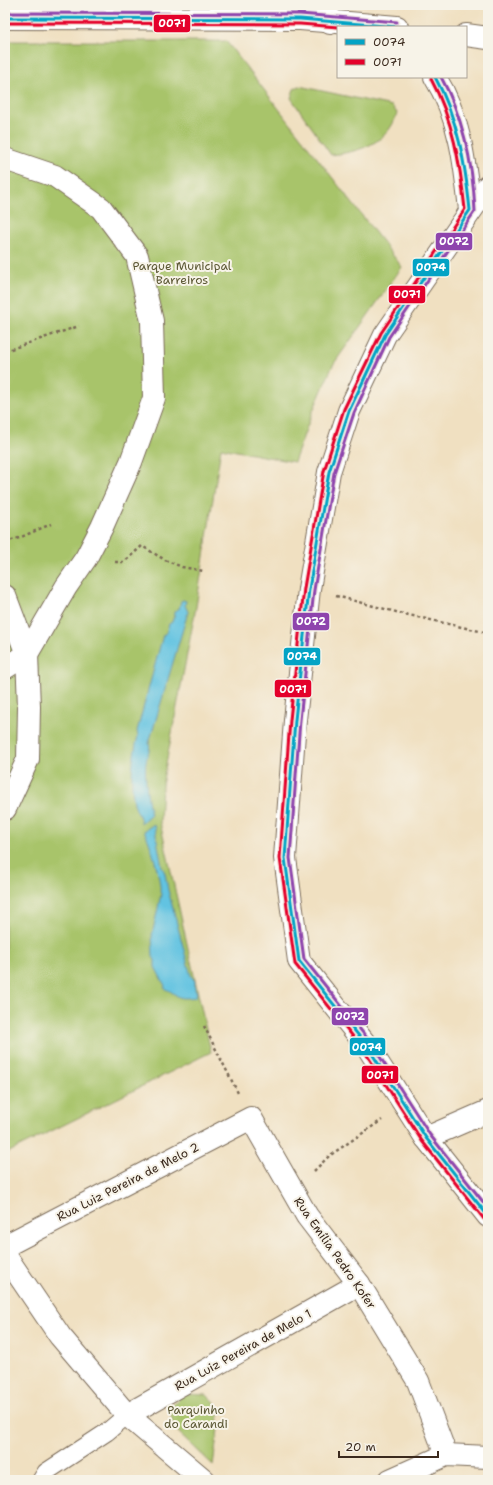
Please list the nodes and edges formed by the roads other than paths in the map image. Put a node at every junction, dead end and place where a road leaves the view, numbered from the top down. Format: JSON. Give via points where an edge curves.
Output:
{"nodes":[{"id":1,"x":328,"y":14,"type":"edge"},
{"id":2,"x":5,"y":18,"type":"edge"},
{"id":3,"x":392,"y":26,"type":"edge"},
{"id":4,"x":467,"y":35,"type":"edge"},
{"id":5,"x":488,"y":38,"type":"edge"},
{"id":6,"x":436,"y":78,"type":"edge"},
{"id":7,"x":5,"y":159,"type":"edge"},
{"id":8,"x":488,"y":186,"type":"edge"},
{"id":9,"x":470,"y":210,"type":"junction"},
{"id":10,"x":5,"y":596,"type":"edge"},
{"id":11,"x":27,"y":654,"type":"junction"},
{"id":12,"x":5,"y":668,"type":"edge"},
{"id":13,"x":5,"y":809,"type":"edge"},
{"id":14,"x":488,"y":1111,"type":"edge"},
{"id":15,"x":251,"y":1118,"type":"joint"},
{"id":16,"x":426,"y":1138,"type":"junction"},
{"id":17,"x":488,"y":1216,"type":"edge"},
{"id":18,"x":5,"y":1246,"type":"edge"},
{"id":19,"x":5,"y":1255,"type":"edge"},
{"id":20,"x":359,"y":1284,"type":"junction"},
{"id":21,"x":128,"y":1415,"type":"junction"},
{"id":22,"x":446,"y":1455,"type":"junction"},
{"id":23,"x":488,"y":1457,"type":"edge"},
{"id":24,"x":48,"y":1477,"type":"edge"},
{"id":25,"x":204,"y":1480,"type":"edge"},
{"id":26,"x":390,"y":1480,"type":"edge"}],
"edges":[{"from":1,"to":2,"type":"street","via":[[300,19]]},
{"from":1,"to":3,"type":"street"},
{"from":4,"to":5,"type":"street"},
{"from":6,"to":9,"type":"street","via":[[445,93],[456,123],[465,163]]},
{"from":7,"to":11,"type":"street","via":[[55,176],[102,208],[137,256],[152,321],[154,398],[131,462],[86,558]]},
{"from":8,"to":9,"type":"street"},
{"from":9,"to":16,"type":"street","via":[[385,335],[349,411],[329,472],[308,589],[295,720],[286,858],[299,961],[367,1046]]},
{"from":10,"to":11,"type":"street"},
{"from":11,"to":12,"type":"street"},
{"from":11,"to":13,"type":"street","via":[[28,759]]},
{"from":14,"to":16,"type":"street"},
{"from":15,"to":18,"type":"street","name":"Rua Luiz Pereira de Melo 2"},
{"from":15,"to":20,"type":"street","name":"Rua Emília Pedro Kofer","via":[[292,1193]]},
{"from":16,"to":17,"type":"street"},
{"from":19,"to":21,"type":"street","via":[[60,1336]]},
{"from":20,"to":21,"type":"street","name":"Rua Luiz Pereira de Melo 1"},
{"from":20,"to":22,"type":"street","name":"Rua Emília Pedro Kofer","via":[[418,1381]]},
{"from":21,"to":24,"type":"lane"},
{"from":21,"to":25,"type":"street"},
{"from":22,"to":23,"type":"street"},
{"from":22,"to":26,"type":"street"}]}
